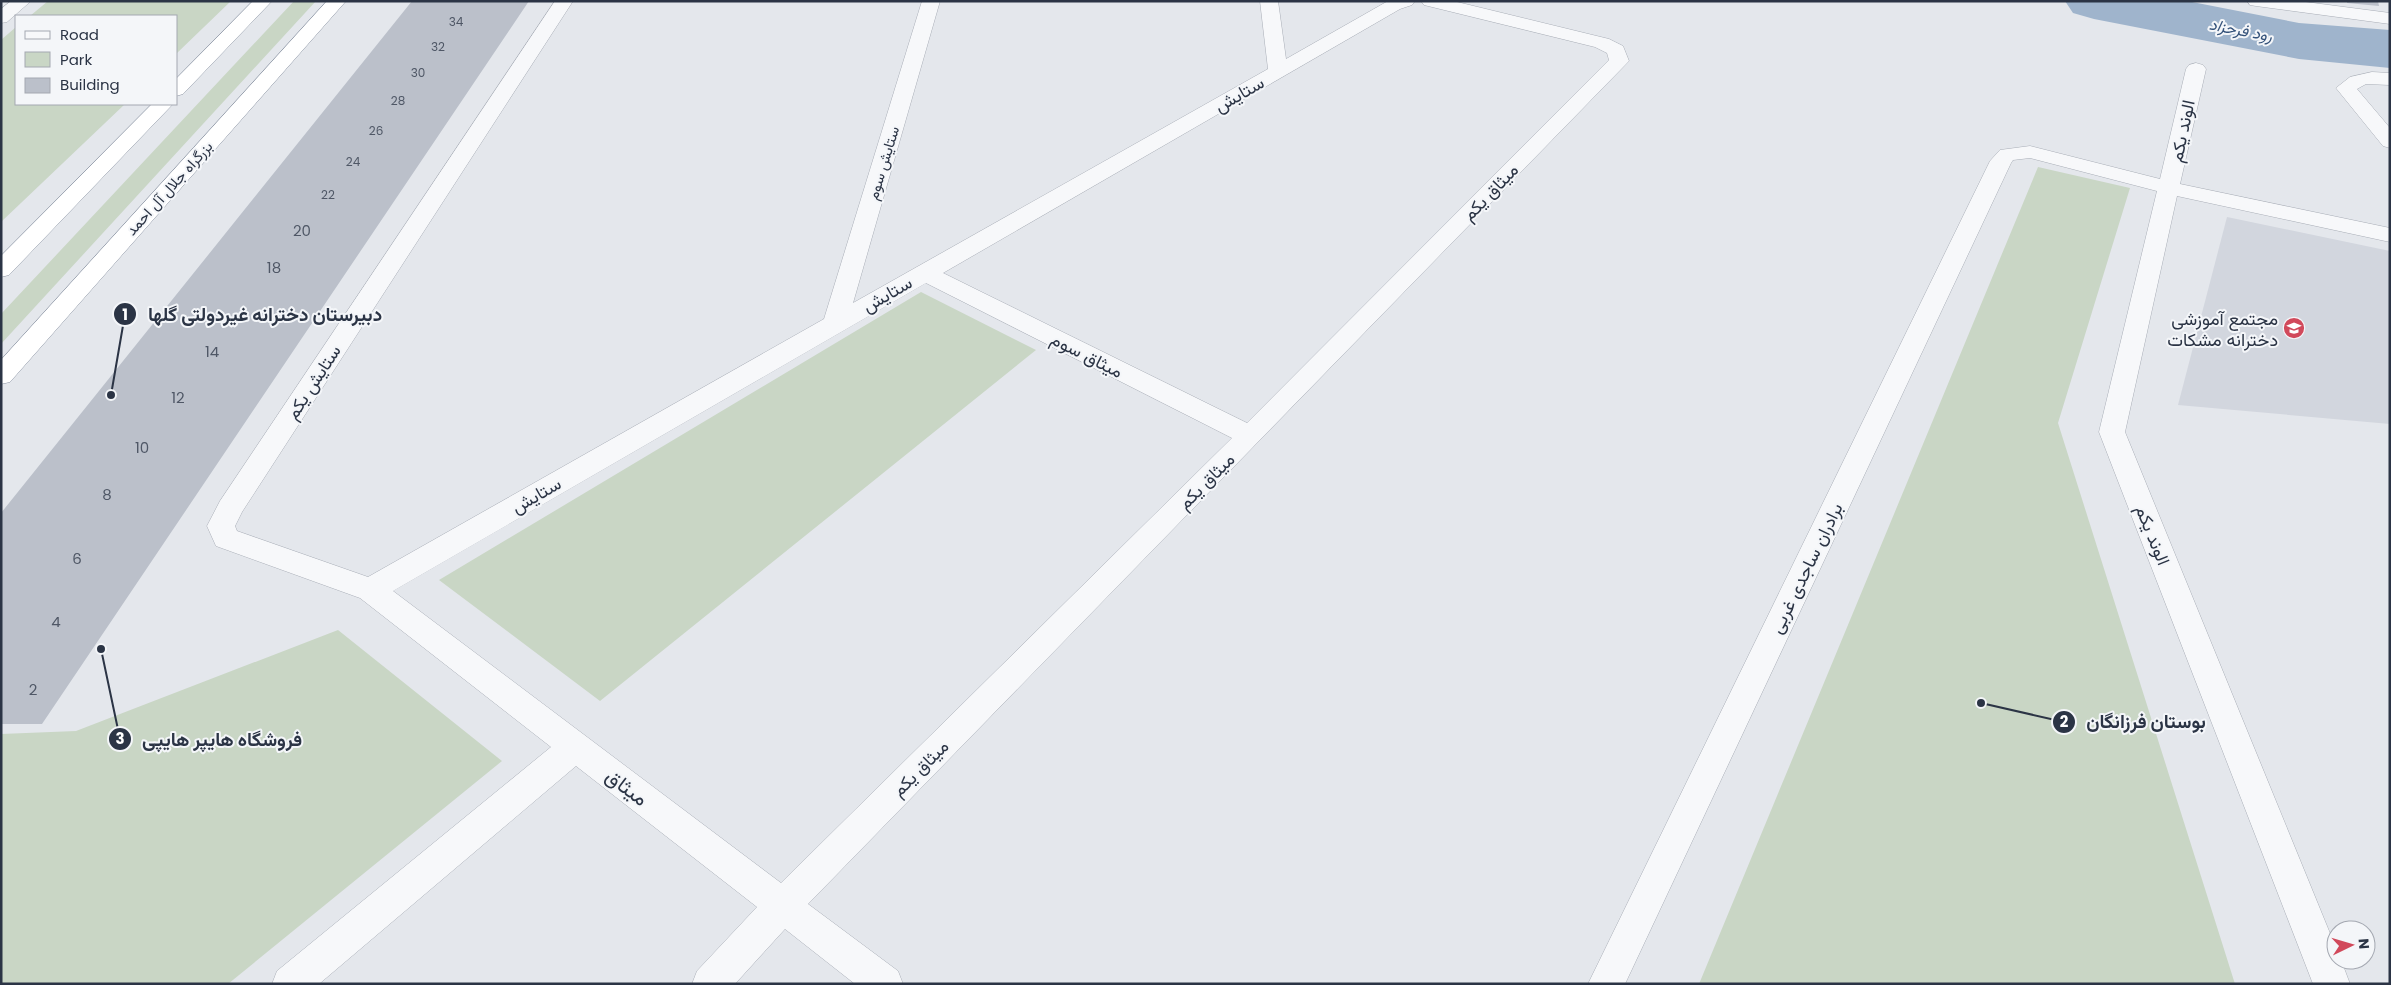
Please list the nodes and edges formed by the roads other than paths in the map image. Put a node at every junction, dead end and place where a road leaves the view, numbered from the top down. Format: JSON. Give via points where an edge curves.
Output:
{"nodes":[{"id":1,"x":22,"y":1,"type":"edge"},
{"id":2,"x":263,"y":1,"type":"edge"},
{"id":3,"x":336,"y":1,"type":"edge"},
{"id":4,"x":564,"y":1,"type":"edge"},
{"id":5,"x":931,"y":1,"type":"edge"},
{"id":6,"x":1269,"y":1,"type":"edge"},
{"id":7,"x":1406,"y":1,"type":"edge"},
{"id":8,"x":1430,"y":1,"type":"edge"},
{"id":9,"x":2256,"y":1,"type":"edge"},
{"id":10,"x":1,"y":18,"type":"edge"},
{"id":11,"x":2390,"y":19,"type":"edge"},
{"id":12,"x":2196,"y":69,"type":"dead end"},
{"id":13,"x":1278,"y":71,"type":"junction"},
{"id":14,"x":2390,"y":79,"type":"edge"},
{"id":15,"x":178,"y":88,"type":"edge"},
{"id":16,"x":162,"y":105,"type":"edge"},
{"id":17,"x":2390,"y":142,"type":"edge"},
{"id":18,"x":2170,"y":188,"type":"junction"},
{"id":19,"x":2390,"y":235,"type":"edge"},
{"id":20,"x":1,"y":270,"type":"edge"},
{"id":21,"x":924,"y":274,"type":"junction"},
{"id":22,"x":835,"y":324,"type":"junction"},
{"id":23,"x":1,"y":376,"type":"edge"},
{"id":24,"x":1250,"y":436,"type":"junction"},
{"id":25,"x":370,"y":590,"type":"junction"},
{"id":26,"x":575,"y":746,"type":"junction"},
{"id":27,"x":783,"y":906,"type":"junction"},
{"id":28,"x":290,"y":984,"type":"edge"},
{"id":29,"x":710,"y":984,"type":"edge"},
{"id":30,"x":885,"y":984,"type":"edge"},
{"id":31,"x":1606,"y":984,"type":"edge"},
{"id":32,"x":2332,"y":984,"type":"edge"}],
"edges":[{"from":1,"to":10,"type":"street"},
{"from":2,"to":15,"type":"highway"},
{"from":3,"to":23,"type":"highway","name":"بزرگراه جلال آل احمد"},
{"from":4,"to":25,"type":"street","name":"ستایش یکم","via":[[235,500],[221,526],[226,538]]},
{"from":5,"to":22,"type":"street","name":"ستایش سوم"},
{"from":6,"to":13,"type":"street"},
{"from":7,"to":13,"type":"street","name":"ستایش"},
{"from":8,"to":24,"type":"street","name":"میثاق یکم","via":[[1602,43],[1616,50],[1619,61]]},
{"from":9,"to":11,"type":"street"},
{"from":12,"to":18,"type":"street","name":"الوند یکم"},
{"from":13,"to":21,"type":"street","name":"ستایش"},
{"from":14,"to":17,"type":"street","via":[[2355,80],[2346,88]]},
{"from":16,"to":20,"type":"highway"},
{"from":18,"to":19,"type":"street"},
{"from":18,"to":31,"type":"street","name":"برادران ساجدی غربی","via":[[2030,152],[2007,154],[2001,161]]},
{"from":18,"to":32,"type":"street","name":"الوند یکم","via":[[2112,432]]},
{"from":21,"to":22,"type":"street","name":"ستایش"},
{"from":21,"to":24,"type":"street","name":"میثاق سوم"},
{"from":22,"to":25,"type":"street","name":"ستایش"},
{"from":24,"to":27,"type":"street","name":"میثاق یکم"},
{"from":25,"to":26,"type":"street","name":"میثاق"},
{"from":26,"to":27,"type":"street","name":"میثاق"},
{"from":26,"to":28,"type":"street"},
{"from":27,"to":29,"type":"street","name":"میثاق یکم"},
{"from":27,"to":30,"type":"street","name":"میثاق"}]}
